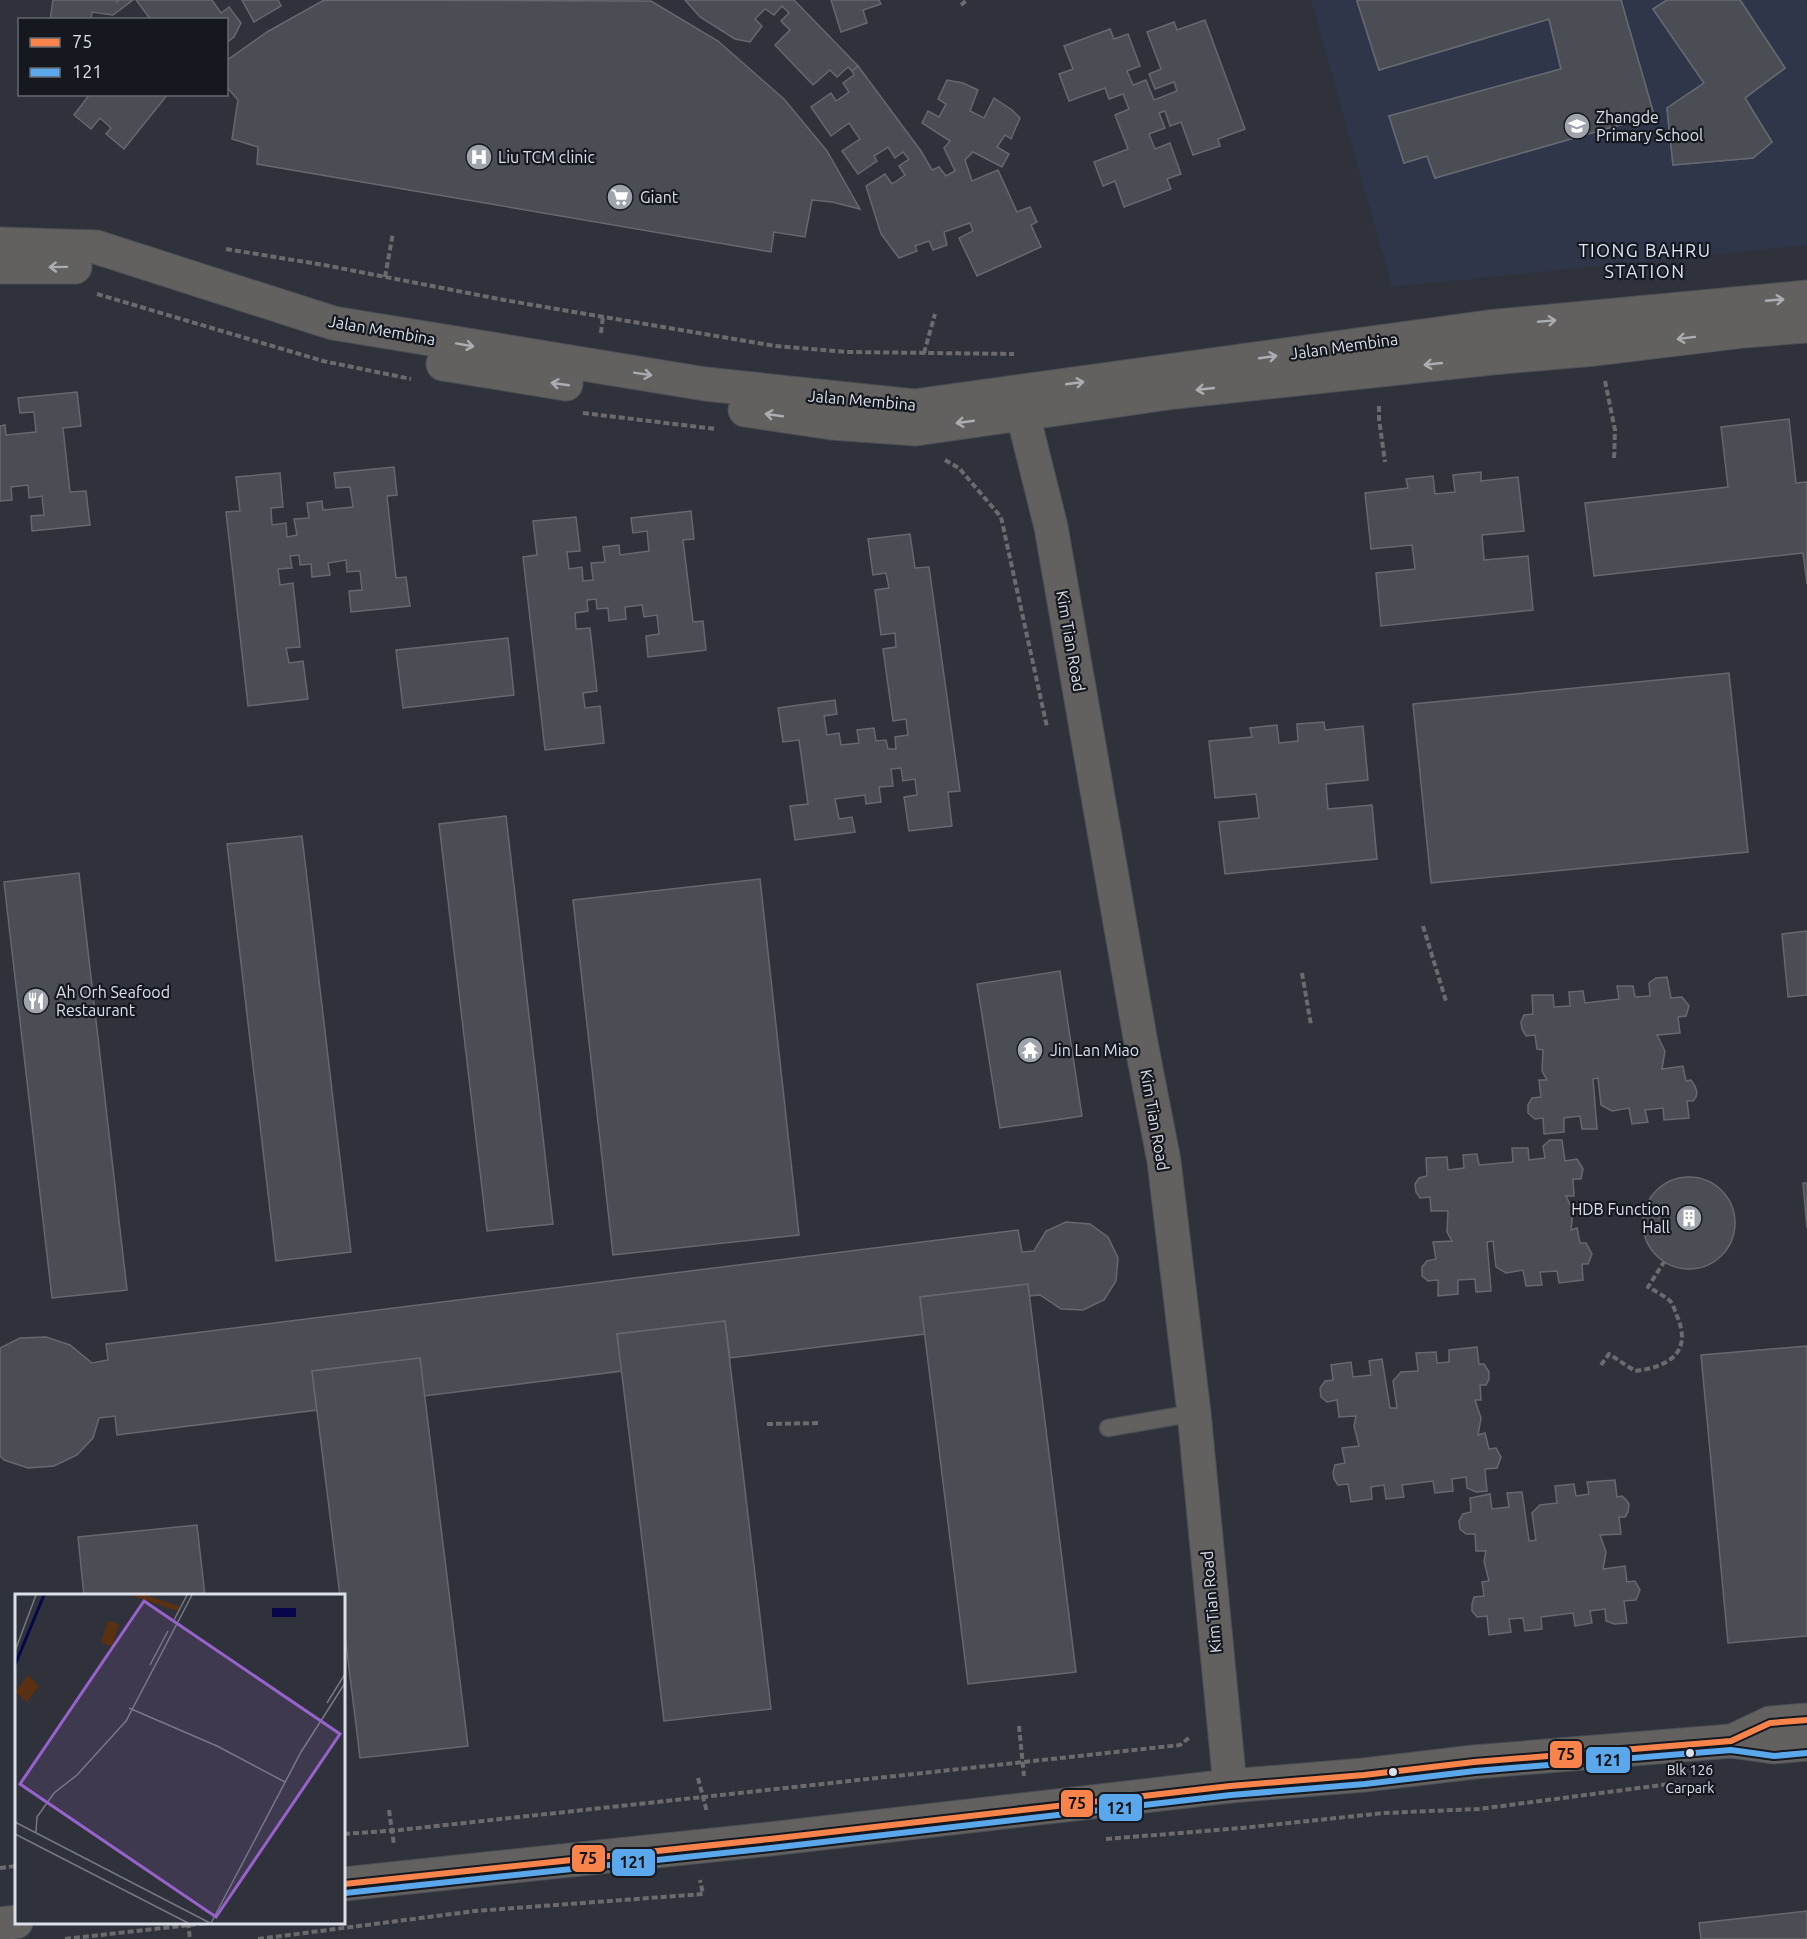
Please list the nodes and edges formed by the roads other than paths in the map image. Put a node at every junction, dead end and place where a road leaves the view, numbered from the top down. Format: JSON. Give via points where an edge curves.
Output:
{"nodes":[{"id":1,"x":0,"y":244,"type":"edge"},
{"id":2,"x":0,"y":267,"type":"edge"},
{"id":3,"x":1807,"y":297,"type":"edge"},
{"id":4,"x":1743,"y":317,"type":"junction"},
{"id":5,"x":1807,"y":326,"type":"edge"},
{"id":6,"x":502,"y":363,"type":"junction"},
{"id":7,"x":1020,"y":403,"type":"junction"},
{"id":8,"x":1194,"y":1413,"type":"junction"},
{"id":9,"x":1108,"y":1428,"type":"dead end"},
{"id":10,"x":1807,"y":1720,"type":"edge"},
{"id":11,"x":1731,"y":1741,"type":"junction"},
{"id":12,"x":1807,"y":1744,"type":"edge"},
{"id":13,"x":1230,"y":1786,"type":"junction"},
{"id":14,"x":345,"y":1884,"type":"edge"},
{"id":15,"x":15,"y":1922,"type":"edge"},
{"id":16,"x":0,"y":1924,"type":"edge"}],
"edges":[{"from":1,"to":6,"type":"street","name":"Jalan Membina","one_way":true,"via":[[96,247],[333,323]]},
{"from":6,"to":2,"type":"street","name":"Jalan Membina","one_way":true,"via":[[326,341],[95,267]]},
{"from":4,"to":3,"type":"street","name":"Jalan Membina","one_way":true},
{"from":4,"to":5,"type":"street","name":"Jalan Membina"},
{"from":4,"to":7,"type":"street","name":"Jalan Membina","via":[[1595,349],[1490,342],[1174,392]]},
{"from":6,"to":7,"type":"street","name":"Jalan Membina","via":[[832,423],[916,429]]},
{"from":7,"to":8,"type":"street","name":"Kim Tian Road","via":[[1051,527],[1164,1161]]},
{"from":8,"to":9,"type":"lane"},
{"from":8,"to":13,"type":"street","name":"Kim Tian Road"},
{"from":10,"to":11,"type":"street","via":[[1770,1723]]},
{"from":11,"to":12,"type":"street","via":[[1774,1746]]},
{"from":11,"to":13,"type":"street"},
{"from":13,"to":14,"type":"street"},
{"from":15,"to":16,"type":"street"}]}
